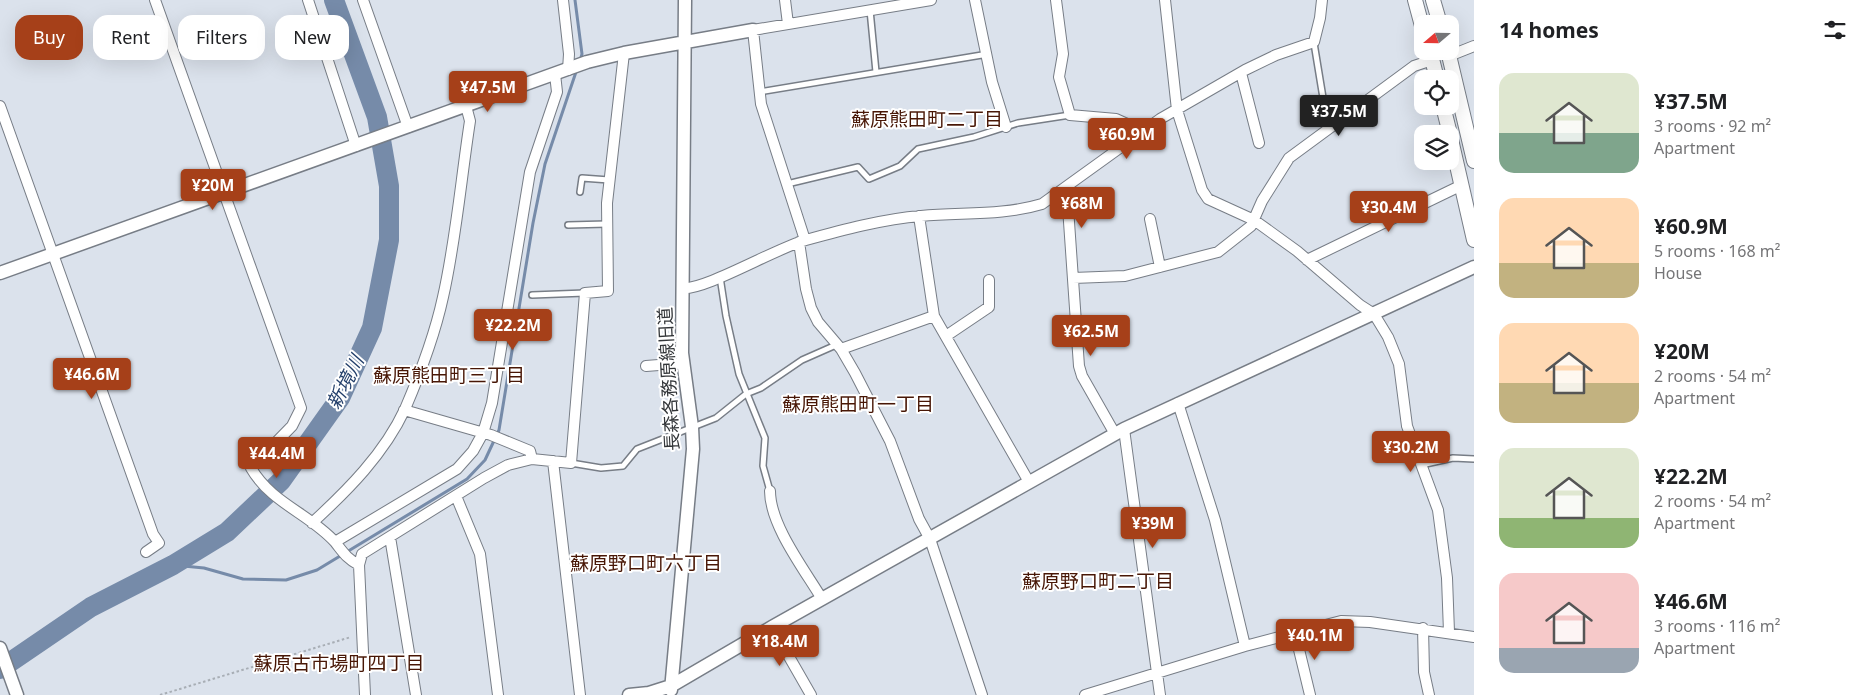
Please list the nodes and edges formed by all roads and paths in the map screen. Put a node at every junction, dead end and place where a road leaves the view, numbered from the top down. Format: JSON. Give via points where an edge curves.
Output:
{"nodes":[{"id":1,"x":155,"y":0,"type":"edge"},
{"id":2,"x":308,"y":0,"type":"edge"},
{"id":3,"x":364,"y":0,"type":"edge"},
{"id":4,"x":563,"y":0,"type":"edge"},
{"id":5,"x":685,"y":0,"type":"edge"},
{"id":6,"x":785,"y":0,"type":"edge"},
{"id":7,"x":931,"y":0,"type":"edge"},
{"id":8,"x":975,"y":0,"type":"edge"},
{"id":9,"x":1056,"y":0,"type":"edge"},
{"id":10,"x":1165,"y":0,"type":"edge"},
{"id":11,"x":1322,"y":0,"type":"edge"},
{"id":12,"x":1415,"y":0,"type":"edge"},
{"id":13,"x":1433,"y":0,"type":"edge"},
{"id":14,"x":870,"y":9,"type":"junction"},
{"id":15,"x":1419,"y":15,"type":"edge"},
{"id":16,"x":1437,"y":15,"type":"edge"},
{"id":17,"x":788,"y":24,"type":"junction"},
{"id":18,"x":753,"y":30,"type":"junction"},
{"id":19,"x":685,"y":41,"type":"junction"},
{"id":20,"x":1314,"y":42,"type":"junction"},
{"id":21,"x":1474,"y":46,"type":"edge"},
{"id":22,"x":1459,"y":51,"type":"edge"},
{"id":23,"x":624,"y":53,"type":"junction"},
{"id":24,"x":988,"y":54,"type":"junction"},
{"id":25,"x":1424,"y":60,"type":"edge"},
{"id":26,"x":1449,"y":60,"type":"edge"},
{"id":27,"x":569,"y":69,"type":"junction"},
{"id":28,"x":876,"y":72,"type":"junction"},
{"id":29,"x":1241,"y":73,"type":"junction"},
{"id":30,"x":555,"y":74,"type":"junction"},
{"id":31,"x":759,"y":92,"type":"junction"},
{"id":32,"x":0,"y":106,"type":"edge"},
{"id":33,"x":466,"y":106,"type":"junction"},
{"id":34,"x":1177,"y":110,"type":"junction"},
{"id":35,"x":1070,"y":115,"type":"junction"},
{"id":36,"x":1006,"y":127,"type":"junction"},
{"id":37,"x":1332,"y":127,"type":"junction"},
{"id":38,"x":403,"y":129,"type":"junction"},
{"id":39,"x":1145,"y":132,"type":"junction"},
{"id":40,"x":1259,"y":143,"type":"dead end"},
{"id":41,"x":360,"y":145,"type":"junction"},
{"id":42,"x":1474,"y":161,"type":"edge"},
{"id":43,"x":1459,"y":170,"type":"edge"},
{"id":44,"x":610,"y":180,"type":"junction"},
{"id":45,"x":786,"y":184,"type":"junction"},
{"id":46,"x":1462,"y":184,"type":"junction"},
{"id":47,"x":1064,"y":190,"type":"junction"},
{"id":48,"x":580,"y":192,"type":"dead end"},
{"id":49,"x":224,"y":193,"type":"junction"},
{"id":50,"x":919,"y":216,"type":"junction"},
{"id":51,"x":1150,"y":219,"type":"dead end"},
{"id":52,"x":1254,"y":220,"type":"junction"},
{"id":53,"x":607,"y":224,"type":"junction"},
{"id":54,"x":568,"y":225,"type":"dead end"},
{"id":55,"x":1474,"y":240,"type":"edge"},
{"id":56,"x":802,"y":241,"type":"junction"},
{"id":57,"x":53,"y":253,"type":"junction"},
{"id":58,"x":1307,"y":260,"type":"junction"},
{"id":59,"x":1160,"y":267,"type":"junction"},
{"id":60,"x":1474,"y":267,"type":"edge"},
{"id":61,"x":0,"y":273,"type":"edge"},
{"id":62,"x":720,"y":277,"type":"junction"},
{"id":63,"x":1073,"y":278,"type":"junction"},
{"id":64,"x":990,"y":280,"type":"dead end"},
{"id":65,"x":682,"y":288,"type":"junction"},
{"id":66,"x":586,"y":293,"type":"junction"},
{"id":67,"x":532,"y":295,"type":"dead end"},
{"id":68,"x":1374,"y":314,"type":"junction"},
{"id":69,"x":934,"y":316,"type":"junction"},
{"id":70,"x":946,"y":336,"type":"junction"},
{"id":71,"x":839,"y":347,"type":"junction"},
{"id":72,"x":684,"y":363,"type":"junction"},
{"id":73,"x":646,"y":366,"type":"dead end"},
{"id":74,"x":746,"y":394,"type":"junction"},
{"id":75,"x":1178,"y":403,"type":"junction"},
{"id":76,"x":404,"y":410,"type":"junction"},
{"id":77,"x":692,"y":427,"type":"junction"},
{"id":78,"x":1120,"y":432,"type":"junction"},
{"id":79,"x":487,"y":434,"type":"junction"},
{"id":80,"x":532,"y":459,"type":"junction"},
{"id":81,"x":1474,"y":459,"type":"edge"},
{"id":82,"x":553,"y":461,"type":"junction"},
{"id":83,"x":571,"y":463,"type":"junction"},
{"id":84,"x":1421,"y":465,"type":"junction"},
{"id":85,"x":1029,"y":482,"type":"junction"},
{"id":86,"x":770,"y":491,"type":"joint"},
{"id":87,"x":456,"y":496,"type":"junction"},
{"id":88,"x":312,"y":523,"type":"junction"},
{"id":89,"x":390,"y":537,"type":"junction"},
{"id":90,"x":930,"y":539,"type":"junction"},
{"id":91,"x":336,"y":545,"type":"junction"},
{"id":92,"x":146,"y":552,"type":"dead end"},
{"id":93,"x":360,"y":565,"type":"junction"},
{"id":94,"x":822,"y":599,"type":"junction"},
{"id":95,"x":772,"y":627,"type":"junction"},
{"id":96,"x":1423,"y":628,"type":"junction"},
{"id":97,"x":1448,"y":632,"type":"junction"},
{"id":98,"x":1295,"y":633,"type":"junction"},
{"id":99,"x":361,"y":634,"type":"junction"},
{"id":100,"x":1474,"y":637,"type":"edge"},
{"id":101,"x":1245,"y":646,"type":"junction"},
{"id":102,"x":0,"y":648,"type":"edge"},
{"id":103,"x":1156,"y":672,"type":"junction"},
{"id":104,"x":671,"y":691,"type":"edge"},
{"id":105,"x":17,"y":695,"type":"edge"},
{"id":106,"x":160,"y":695,"type":"edge"},
{"id":107,"x":365,"y":695,"type":"edge"},
{"id":108,"x":416,"y":695,"type":"edge"},
{"id":109,"x":498,"y":695,"type":"edge"},
{"id":110,"x":580,"y":695,"type":"edge"},
{"id":111,"x":629,"y":695,"type":"edge"},
{"id":112,"x":811,"y":695,"type":"edge"},
{"id":113,"x":982,"y":695,"type":"edge"},
{"id":114,"x":1085,"y":695,"type":"edge"},
{"id":115,"x":1160,"y":695,"type":"edge"},
{"id":116,"x":1310,"y":695,"type":"edge"},
{"id":117,"x":1429,"y":695,"type":"edge"}],
"edges":[{"from":1,"to":49,"type":"street"},
{"from":2,"to":41,"type":"street"},
{"from":3,"to":38,"type":"street"},
{"from":4,"to":27,"type":"street"},
{"from":5,"to":19,"type":"street","name":"長森各務原線旧道"},
{"from":6,"to":17,"type":"street"},
{"from":7,"to":14,"type":"street"},
{"from":8,"to":24,"type":"street"},
{"from":9,"to":35,"type":"street","via":[[1063,54],[1059,77]]},
{"from":10,"to":34,"type":"street"},
{"from":11,"to":20,"type":"street"},
{"from":12,"to":15,"type":"main road"},
{"from":13,"to":16,"type":"main road"},
{"from":14,"to":17,"type":"street"},
{"from":14,"to":28,"type":"lane"},
{"from":17,"to":18,"type":"street"},
{"from":18,"to":19,"type":"street"},
{"from":18,"to":31,"type":"street"},
{"from":19,"to":23,"type":"street"},
{"from":19,"to":65,"type":"street","name":"長森各務原線旧道"},
{"from":20,"to":29,"type":"street","via":[[1276,55]]},
{"from":20,"to":37,"type":"lane","via":[[1326,116]]},
{"from":21,"to":22,"type":"street"},
{"from":23,"to":27,"type":"street"},
{"from":23,"to":44,"type":"street"},
{"from":24,"to":28,"type":"lane"},
{"from":24,"to":36,"type":"street","via":[[992,82]]},
{"from":25,"to":37,"type":"street"},
{"from":26,"to":42,"type":"main road"},
{"from":27,"to":30,"type":"street"},
{"from":28,"to":31,"type":"lane"},
{"from":29,"to":34,"type":"street"},
{"from":29,"to":40,"type":"street"},
{"from":30,"to":33,"type":"street"},
{"from":30,"to":79,"type":"street","via":[[556,92],[530,172]]},
{"from":31,"to":45,"type":"street"},
{"from":32,"to":57,"type":"street"},
{"from":33,"to":38,"type":"street"},
{"from":33,"to":76,"type":"street","via":[[470,120],[443,297]]},
{"from":34,"to":39,"type":"street"},
{"from":34,"to":52,"type":"street","via":[[1202,190],[1208,199]]},
{"from":35,"to":36,"type":"lane"},
{"from":35,"to":39,"type":"street","via":[[1116,119]]},
{"from":36,"to":45,"type":"lane","via":[[918,149],[900,166],[869,179],[858,167]]},
{"from":37,"to":52,"type":"street","via":[[1289,158]]},
{"from":38,"to":41,"type":"street"},
{"from":39,"to":47,"type":"street"},
{"from":41,"to":49,"type":"street"},
{"from":43,"to":46,"type":"main road"},
{"from":44,"to":48,"type":"lane","via":[[582,178]]},
{"from":44,"to":53,"type":"street"},
{"from":45,"to":56,"type":"street"},
{"from":46,"to":55,"type":"main road"},
{"from":46,"to":58,"type":"street"},
{"from":47,"to":50,"type":"street","via":[[1042,204],[1018,211]]},
{"from":47,"to":63,"type":"street","via":[[1067,193]]},
{"from":49,"to":57,"type":"street"},
{"from":49,"to":88,"type":"street","via":[[301,408],[292,426],[251,468],[281,503]]},
{"from":50,"to":56,"type":"street"},
{"from":50,"to":69,"type":"street"},
{"from":51,"to":59,"type":"street"},
{"from":52,"to":58,"type":"street"},
{"from":52,"to":59,"type":"street","via":[[1218,252]]},
{"from":53,"to":54,"type":"lane"},
{"from":53,"to":66,"type":"street","via":[[608,291]]},
{"from":56,"to":62,"type":"street"},
{"from":56,"to":71,"type":"street","via":[[806,290],[811,308]]},
{"from":57,"to":61,"type":"street"},
{"from":57,"to":92,"type":"street","via":[[153,534],[159,543]]},
{"from":58,"to":68,"type":"street"},
{"from":59,"to":63,"type":"street","via":[[1125,276]]},
{"from":60,"to":68,"type":"street"},
{"from":62,"to":65,"type":"street","via":[[688,289]]},
{"from":62,"to":74,"type":"lane","via":[[726,316]]},
{"from":63,"to":78,"type":"street","via":[[1082,376]]},
{"from":64,"to":70,"type":"street","via":[[989,306]]},
{"from":65,"to":72,"type":"street","name":"長森各務原線旧道"},
{"from":66,"to":67,"type":"lane"},
{"from":66,"to":83,"type":"street"},
{"from":68,"to":75,"type":"street"},
{"from":68,"to":84,"type":"street","via":[[1399,364],[1407,426]]},
{"from":69,"to":70,"type":"street"},
{"from":69,"to":71,"type":"street"},
{"from":70,"to":85,"type":"street"},
{"from":71,"to":74,"type":"lane","via":[[802,360]]},
{"from":71,"to":90,"type":"street","via":[[890,440],[919,519]]},
{"from":72,"to":73,"type":"street"},
{"from":72,"to":77,"type":"street","name":"長森各務原線旧道"},
{"from":74,"to":77,"type":"lane","via":[[716,418]]},
{"from":74,"to":86,"type":"lane","via":[[765,438],[763,466]]},
{"from":75,"to":78,"type":"street"},
{"from":75,"to":101,"type":"street","via":[[1216,520]]},
{"from":76,"to":79,"type":"street"},
{"from":76,"to":88,"type":"street","via":[[375,457],[347,491]]},
{"from":77,"to":83,"type":"lane","via":[[637,449],[623,466],[601,468]]},
{"from":77,"to":104,"type":"street","name":"長森各務原線旧道"},
{"from":78,"to":85,"type":"street"},
{"from":78,"to":103,"type":"street"},
{"from":79,"to":80,"type":"street","via":[[530,451]]},
{"from":79,"to":91,"type":"street","via":[[457,469]]},
{"from":80,"to":82,"type":"street"},
{"from":80,"to":87,"type":"street","via":[[508,465]]},
{"from":81,"to":84,"type":"lane","via":[[1453,458]]},
{"from":82,"to":83,"type":"street"},
{"from":82,"to":110,"type":"street"},
{"from":84,"to":97,"type":"street","via":[[1438,510]]},
{"from":85,"to":90,"type":"street"},
{"from":86,"to":94,"type":"street","via":[[770,505],[780,528]]},
{"from":87,"to":89,"type":"street"},
{"from":87,"to":109,"type":"street","via":[[480,554]]},
{"from":88,"to":91,"type":"street"},
{"from":89,"to":93,"type":"street","via":[[362,554]]},
{"from":89,"to":108,"type":"street"},
{"from":90,"to":94,"type":"street"},
{"from":90,"to":113,"type":"street"},
{"from":91,"to":93,"type":"street","via":[[348,560]]},
{"from":93,"to":99,"type":"street"},
{"from":94,"to":95,"type":"street"},
{"from":95,"to":104,"type":"street"},
{"from":95,"to":112,"type":"street"},
{"from":96,"to":97,"type":"street"},
{"from":96,"to":98,"type":"street","via":[[1341,621]]},
{"from":96,"to":117,"type":"street","via":[[1424,672]]},
{"from":97,"to":100,"type":"street"},
{"from":98,"to":101,"type":"street"},
{"from":98,"to":116,"type":"street"},
{"from":99,"to":106,"type":"path"},
{"from":99,"to":107,"type":"street"},
{"from":101,"to":103,"type":"street"},
{"from":102,"to":105,"type":"street"},
{"from":103,"to":114,"type":"street"},
{"from":103,"to":115,"type":"street"},
{"from":104,"to":111,"type":"street"}]}
